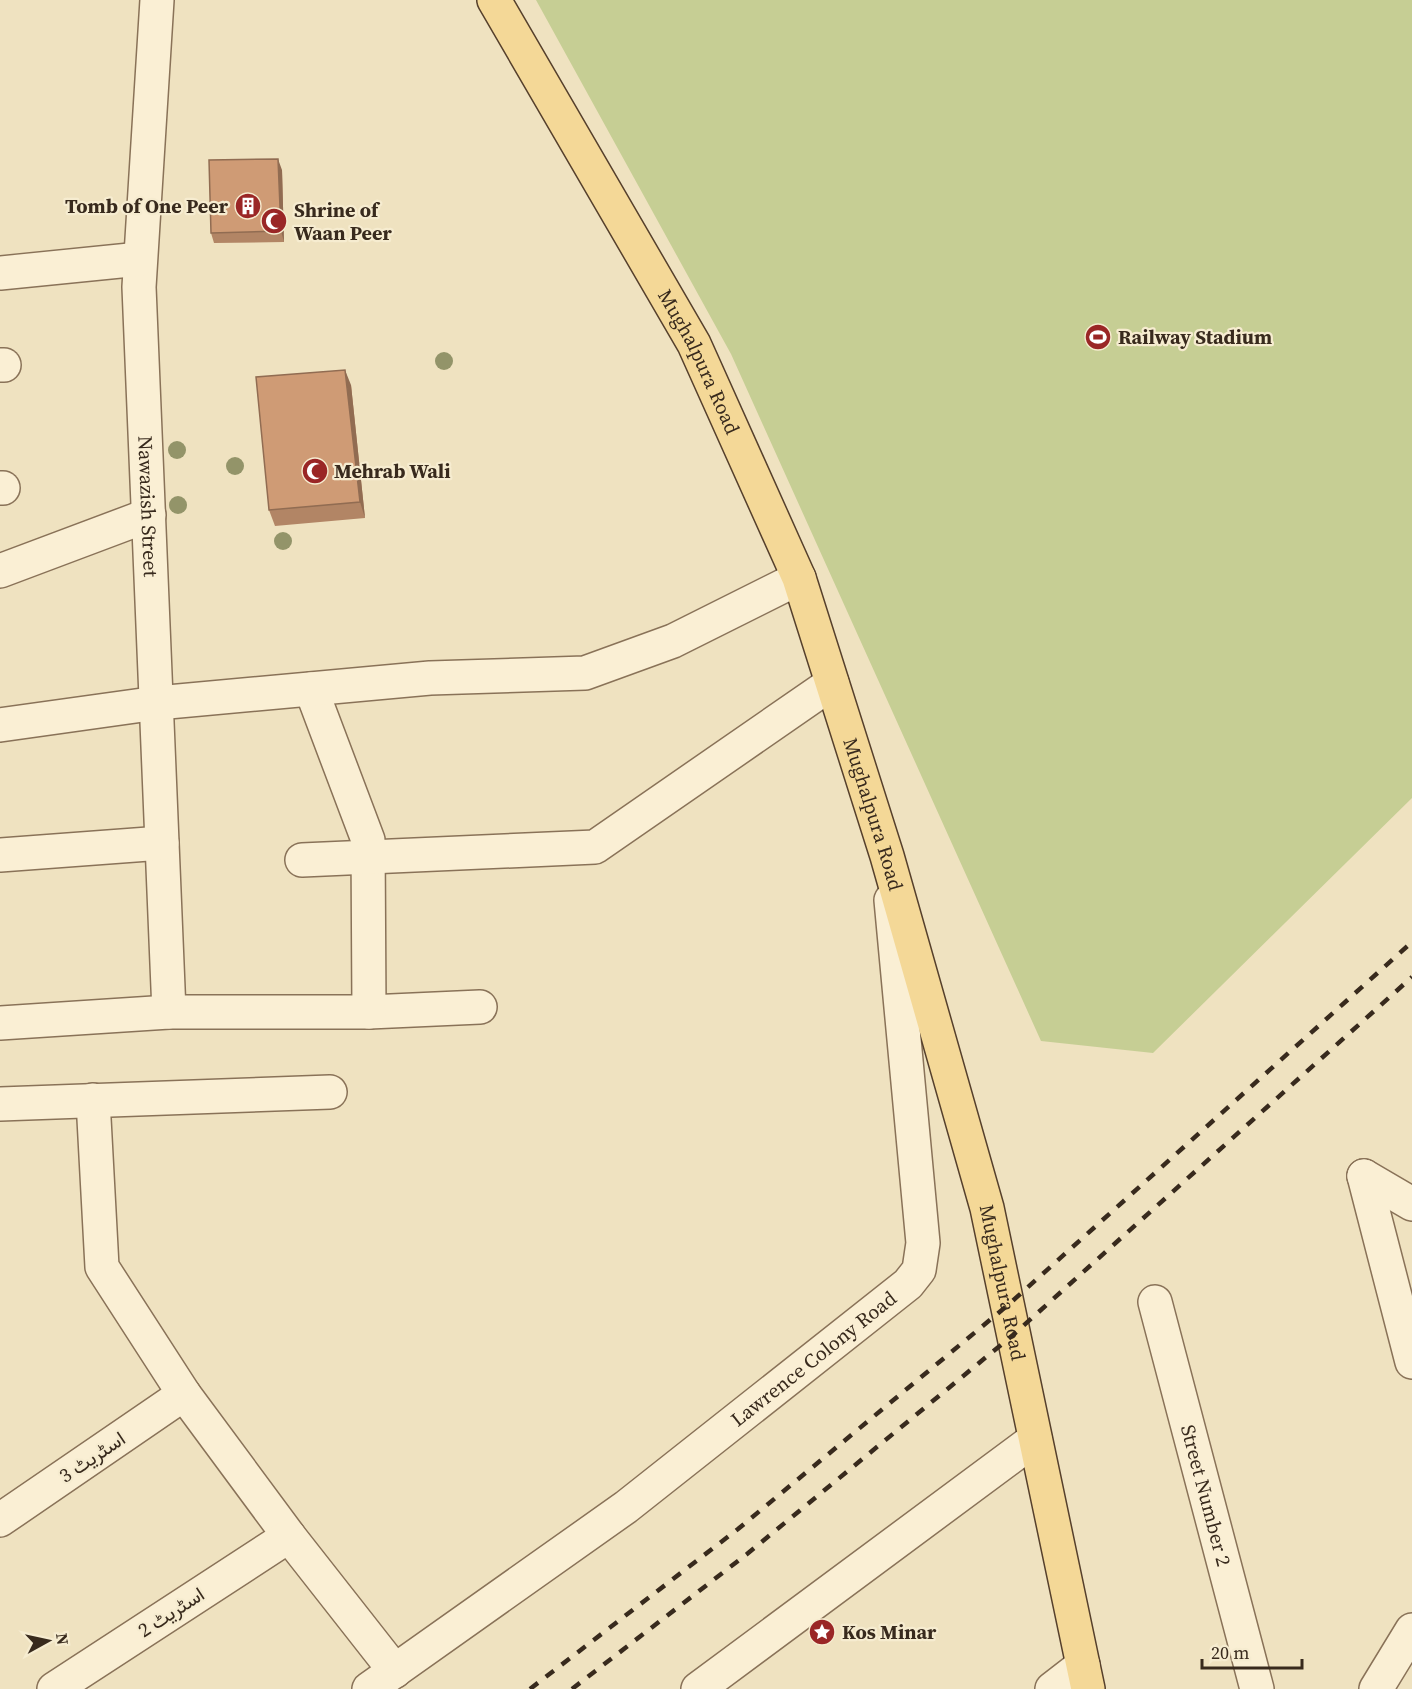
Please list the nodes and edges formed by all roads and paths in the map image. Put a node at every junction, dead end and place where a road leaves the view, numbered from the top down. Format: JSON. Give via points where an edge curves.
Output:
{"nodes":[{"id":1,"x":157,"y":0,"type":"edge"},
{"id":2,"x":494,"y":0,"type":"edge"},
{"id":3,"x":140,"y":259,"type":"junction"},
{"id":4,"x":0,"y":273,"type":"edge"},
{"id":5,"x":149,"y":515,"type":"junction"},
{"id":6,"x":0,"y":571,"type":"edge"},
{"id":7,"x":799,"y":579,"type":"junction"},
{"id":8,"x":832,"y":683,"type":"junction"},
{"id":9,"x":311,"y":689,"type":"junction"},
{"id":10,"x":157,"y":703,"type":"junction"},
{"id":11,"x":0,"y":725,"type":"edge"},
{"id":12,"x":162,"y":843,"type":"junction"},
{"id":13,"x":0,"y":855,"type":"edge"},
{"id":14,"x":887,"y":856,"type":"junction"},
{"id":15,"x":368,"y":858,"type":"junction"},
{"id":16,"x":302,"y":860,"type":"dead end"},
{"id":17,"x":480,"y":1007,"type":"dead end"},
{"id":18,"x":169,"y":1012,"type":"junction"},
{"id":19,"x":369,"y":1012,"type":"junction"},
{"id":20,"x":0,"y":1023,"type":"edge"},
{"id":21,"x":330,"y":1092,"type":"dead end"},
{"id":22,"x":93,"y":1100,"type":"junction"},
{"id":23,"x":0,"y":1104,"type":"edge"},
{"id":24,"x":1412,"y":1204,"type":"edge"},
{"id":25,"x":1155,"y":1302,"type":"dead end"},
{"id":26,"x":1412,"y":1362,"type":"edge"},
{"id":27,"x":184,"y":1394,"type":"junction"},
{"id":28,"x":1035,"y":1439,"type":"junction"},
{"id":29,"x":0,"y":1520,"type":"edge"},
{"id":30,"x":290,"y":1536,"type":"junction"},
{"id":31,"x":1412,"y":1630,"type":"edge"},
{"id":32,"x":395,"y":1671,"type":"junction"},
{"id":33,"x":1086,"y":1677,"type":"edge"},
{"id":34,"x":54,"y":1689,"type":"edge"},
{"id":35,"x":369,"y":1689,"type":"edge"},
{"id":36,"x":698,"y":1689,"type":"edge"},
{"id":37,"x":1052,"y":1689,"type":"edge"},
{"id":38,"x":1257,"y":1689,"type":"edge"},
{"id":39,"x":1376,"y":1689,"type":"edge"}],
"edges":[{"from":1,"to":3,"type":"street","name":"Nawazish Street"},
{"from":2,"to":7,"type":"main road","name":"Mughalpura Road","via":[[694,344]]},
{"from":3,"to":4,"type":"street"},
{"from":3,"to":5,"type":"street","name":"Nawazish Street"},
{"from":5,"to":6,"type":"street"},
{"from":5,"to":10,"type":"street","name":"Nawazish Street"},
{"from":7,"to":8,"type":"main road","name":"Mughalpura Road"},
{"from":7,"to":9,"type":"street","via":[[673,641],[585,672],[430,678]]},
{"from":8,"to":14,"type":"main road","name":"Mughalpura Road"},
{"from":8,"to":15,"type":"street","via":[[595,847]]},
{"from":9,"to":10,"type":"street"},
{"from":9,"to":15,"type":"street","via":[[368,840]]},
{"from":10,"to":11,"type":"street"},
{"from":10,"to":12,"type":"street","name":"Nawazish Street"},
{"from":12,"to":13,"type":"street"},
{"from":12,"to":18,"type":"street","name":"Nawazish Street"},
{"from":14,"to":28,"type":"main road","name":"Mughalpura Road","via":[[987,1208]]},
{"from":14,"to":32,"type":"street","name":"Lawrence Colony Road","via":[[923,1243],[919,1270],[908,1284],[626,1507]]},
{"from":15,"to":16,"type":"street"},
{"from":15,"to":19,"type":"street"},
{"from":17,"to":19,"type":"street"},
{"from":18,"to":19,"type":"street"},
{"from":18,"to":20,"type":"street"},
{"from":21,"to":22,"type":"street"},
{"from":22,"to":23,"type":"street"},
{"from":22,"to":27,"type":"street","via":[[102,1267]]},
{"from":24,"to":26,"type":"street","via":[[1364,1176]]},
{"from":25,"to":38,"type":"street","name":"Street Number 2"},
{"from":27,"to":29,"type":"street","name":"اسٹریٹ 3"},
{"from":27,"to":30,"type":"street"},
{"from":28,"to":33,"type":"main road","name":"Mughalpura Road"},
{"from":28,"to":36,"type":"street"},
{"from":30,"to":32,"type":"street"},
{"from":30,"to":34,"type":"street","name":"اسٹریٹ 2"},
{"from":31,"to":39,"type":"street"},
{"from":32,"to":35,"type":"street","name":"Lawrence Colony Road"},
{"from":33,"to":37,"type":"street"}]}
